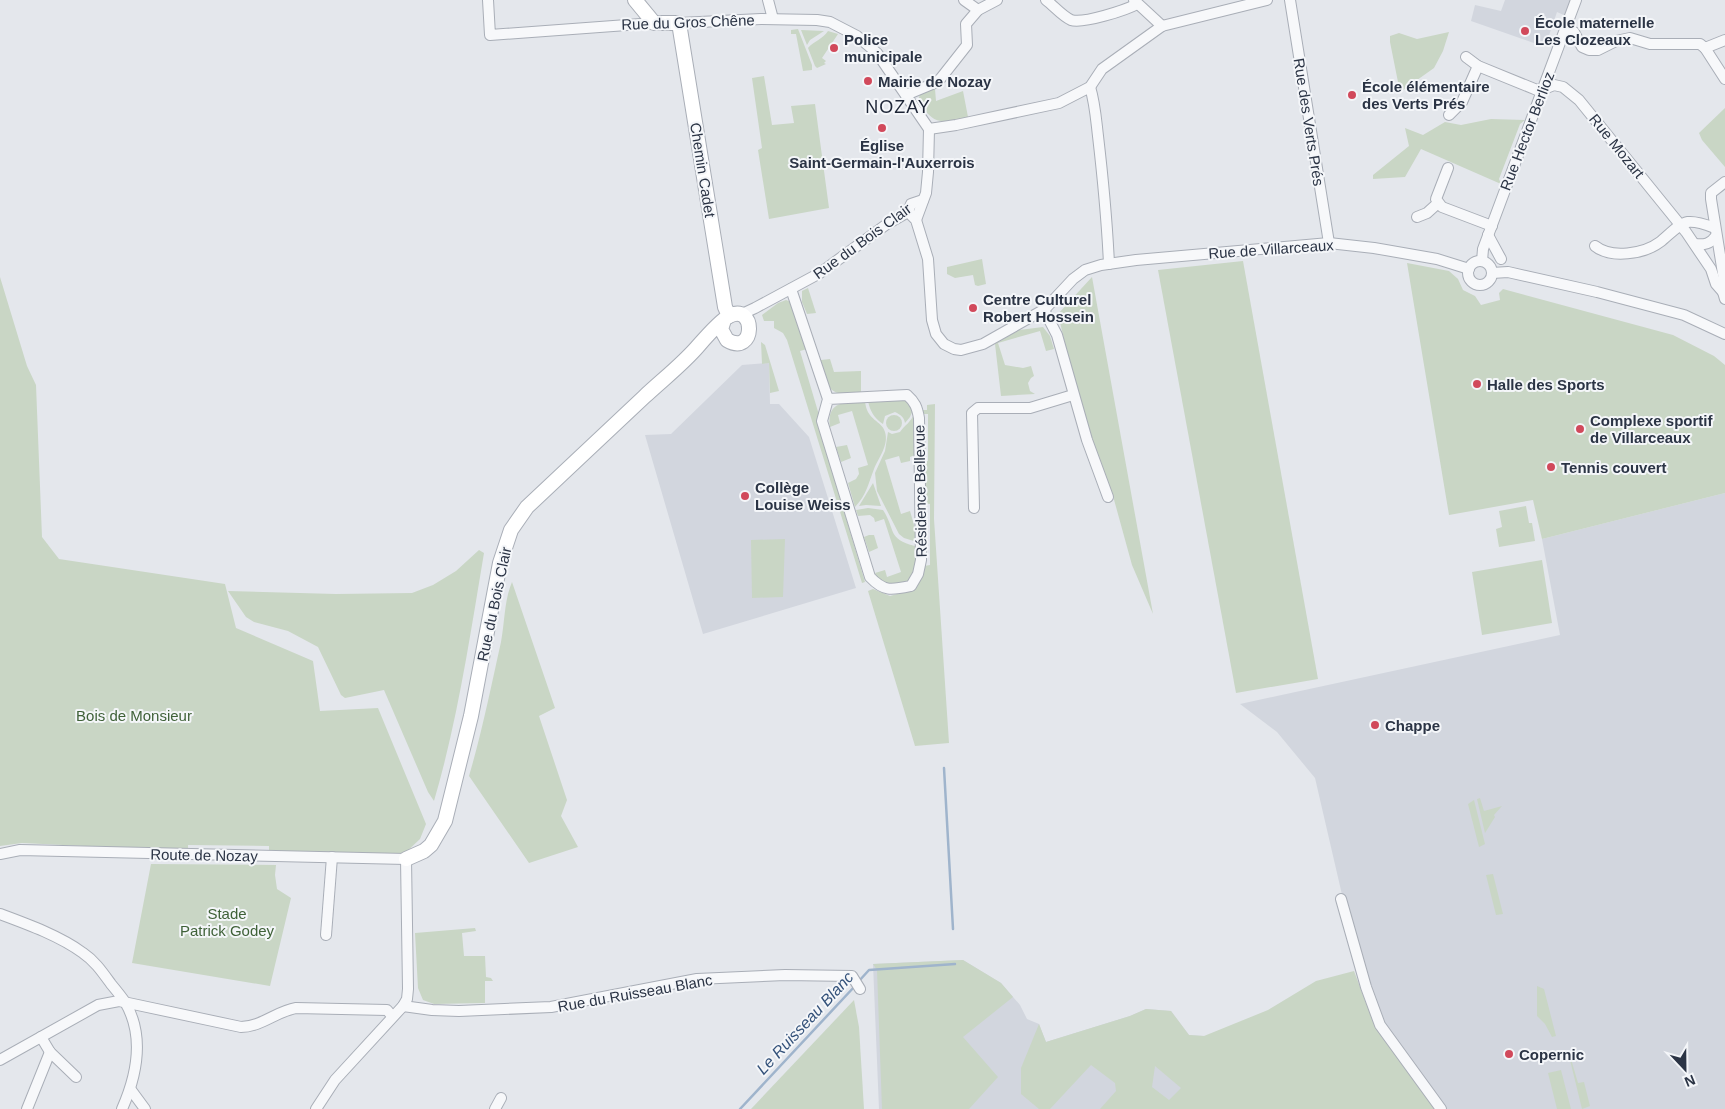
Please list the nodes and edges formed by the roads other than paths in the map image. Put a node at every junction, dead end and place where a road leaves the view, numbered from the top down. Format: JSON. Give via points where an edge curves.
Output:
{"nodes":[{"id":1,"x":488,"y":0,"type":"edge"},
{"id":2,"x":635,"y":0,"type":"edge"},
{"id":3,"x":768,"y":0,"type":"edge"},
{"id":4,"x":964,"y":0,"type":"edge"},
{"id":5,"x":996,"y":0,"type":"edge"},
{"id":6,"x":1046,"y":0,"type":"edge"},
{"id":7,"x":1267,"y":0,"type":"edge"},
{"id":8,"x":1290,"y":0,"type":"edge"},
{"id":9,"x":1576,"y":0,"type":"edge"},
{"id":10,"x":1135,"y":2,"type":"edge"},
{"id":11,"x":978,"y":10,"type":"junction"},
{"id":12,"x":773,"y":19,"type":"junction"},
{"id":13,"x":654,"y":23,"type":"junction"},
{"id":14,"x":678,"y":23,"type":"junction"},
{"id":15,"x":1162,"y":26,"type":"junction"},
{"id":16,"x":1565,"y":30,"type":"junction"},
{"id":17,"x":1725,"y":40,"type":"edge"},
{"id":18,"x":1705,"y":48,"type":"junction"},
{"id":19,"x":1466,"y":57,"type":"dead end"},
{"id":20,"x":1478,"y":66,"type":"junction"},
{"id":21,"x":1725,"y":79,"type":"edge"},
{"id":22,"x":1090,"y":87,"type":"junction"},
{"id":23,"x":1544,"y":89,"type":"junction"},
{"id":24,"x":906,"y":95,"type":"junction"},
{"id":25,"x":1450,"y":115,"type":"dead end"},
{"id":26,"x":929,"y":128,"type":"junction"},
{"id":27,"x":1448,"y":168,"type":"dead end"},
{"id":28,"x":1725,"y":182,"type":"edge"},
{"id":29,"x":923,"y":200,"type":"junction"},
{"id":30,"x":1438,"y":203,"type":"junction"},
{"id":31,"x":908,"y":212,"type":"junction"},
{"id":32,"x":1417,"y":216,"type":"dead end"},
{"id":33,"x":916,"y":220,"type":"junction"},
{"id":34,"x":1680,"y":226,"type":"junction"},
{"id":35,"x":1490,"y":230,"type":"junction"},
{"id":36,"x":1712,"y":230,"type":"junction"},
{"id":37,"x":1693,"y":241,"type":"junction"},
{"id":38,"x":1329,"y":243,"type":"junction"},
{"id":39,"x":1595,"y":246,"type":"dead end"},
{"id":40,"x":1108,"y":248,"type":"junction"},
{"id":41,"x":1501,"y":259,"type":"dead end"},
{"id":42,"x":1130,"y":261,"type":"junction"},
{"id":43,"x":1482,"y":261,"type":"junction"},
{"id":44,"x":1109,"y":264,"type":"junction"},
{"id":45,"x":1469,"y":269,"type":"junction"},
{"id":46,"x":1492,"y":273,"type":"junction"},
{"id":47,"x":791,"y":289,"type":"junction"},
{"id":48,"x":1724,"y":296,"type":"edge"},
{"id":49,"x":1044,"y":310,"type":"junction"},
{"id":50,"x":735,"y":318,"type":"junction"},
{"id":51,"x":1725,"y":331,"type":"edge"},
{"id":52,"x":724,"y":337,"type":"junction"},
{"id":53,"x":697,"y":348,"type":"junction"},
{"id":54,"x":1073,"y":395,"type":"junction"},
{"id":55,"x":828,"y":399,"type":"junction"},
{"id":56,"x":1108,"y":497,"type":"dead end"},
{"id":57,"x":974,"y":508,"type":"dead end"},
{"id":58,"x":0,"y":854,"type":"edge"},
{"id":59,"x":332,"y":857,"type":"junction"},
{"id":60,"x":407,"y":858,"type":"junction"},
{"id":61,"x":1341,"y":899,"type":"dead end"},
{"id":62,"x":0,"y":914,"type":"edge"},
{"id":63,"x":326,"y":935,"type":"dead end"},
{"id":64,"x":860,"y":988,"type":"dead end"},
{"id":65,"x":126,"y":1003,"type":"junction"},
{"id":66,"x":403,"y":1006,"type":"junction"},
{"id":67,"x":392,"y":1016,"type":"junction"},
{"id":68,"x":41,"y":1037,"type":"junction"},
{"id":69,"x":50,"y":1052,"type":"junction"},
{"id":70,"x":0,"y":1060,"type":"edge"},
{"id":71,"x":76,"y":1077,"type":"dead end"},
{"id":72,"x":131,"y":1090,"type":"junction"},
{"id":73,"x":501,"y":1098,"type":"dead end"},
{"id":74,"x":27,"y":1109,"type":"edge"},
{"id":75,"x":122,"y":1109,"type":"edge"},
{"id":76,"x":145,"y":1109,"type":"edge"},
{"id":77,"x":316,"y":1109,"type":"edge"},
{"id":78,"x":495,"y":1109,"type":"edge"},
{"id":79,"x":1441,"y":1109,"type":"edge"}],
"edges":[{"from":1,"to":13,"type":"street","name":"Rue du Gros Chêne","via":[[490,35]]},
{"from":2,"to":13,"type":"street"},
{"from":3,"to":12,"type":"street"},
{"from":4,"to":11,"type":"street"},
{"from":5,"to":11,"type":"street"},
{"from":6,"to":10,"type":"street","via":[[1071,20],[1079,21],[1125,10]]},
{"from":7,"to":15,"type":"street"},
{"from":8,"to":38,"type":"street","name":"Rue des Verts Prés"},
{"from":9,"to":16,"type":"street","name":"Rue Hector Berlioz"},
{"from":10,"to":15,"type":"street"},
{"from":11,"to":24,"type":"street","via":[[966,24],[967,45],[941,78]]},
{"from":12,"to":14,"type":"street","name":"Rue du Gros Chêne"},
{"from":12,"to":24,"type":"street","name":"Rue du Gros Chêne","via":[[830,22],[857,36],[877,53]]},
{"from":13,"to":14,"type":"street","name":"Rue du Gros Chêne"},
{"from":14,"to":50,"type":"street","name":"Chemin Cadet","via":[[725,307]]},
{"from":15,"to":22,"type":"street","via":[[1102,69]]},
{"from":16,"to":18,"type":"street","via":[[1574,32],[1582,47],[1588,50],[1598,50],[1630,38],[1650,44],[1700,44]]},
{"from":16,"to":23,"type":"street","name":"Rue Hector Berlioz"},
{"from":17,"to":18,"type":"street"},
{"from":18,"to":21,"type":"street"},
{"from":19,"to":20,"type":"street","name":"Rue Mozart"},
{"from":20,"to":23,"type":"street","name":"Rue Mozart","via":[[1537,90]]},
{"from":20,"to":25,"type":"street","via":[[1462,102]]},
{"from":22,"to":26,"type":"street","via":[[1058,104]]},
{"from":22,"to":40,"type":"street","via":[[1095,103]]},
{"from":23,"to":34,"type":"street","name":"Rue Mozart","via":[[1554,85],[1563,87],[1579,100]]},
{"from":23,"to":35,"type":"street","name":"Rue Hector Berlioz"},
{"from":24,"to":26,"type":"street"},
{"from":26,"to":29,"type":"street","name":"Rue du Bois Clair","via":[[928,172]]},
{"from":27,"to":30,"type":"street","via":[[1436,199]]},
{"from":28,"to":36,"type":"street","name":"Rue Mozart","via":[[1711,193]]},
{"from":29,"to":31,"type":"street","name":"Rue du Bois Clair","via":[[911,204]]},
{"from":29,"to":33,"type":"street"},
{"from":30,"to":32,"type":"street","via":[[1427,213]]},
{"from":30,"to":35,"type":"street"},
{"from":31,"to":33,"type":"street"},
{"from":31,"to":47,"type":"street","name":"Rue du Bois Clair","via":[[820,273]]},
{"from":33,"to":49,"type":"street","name":"Rue de Villarceaux","via":[[928,259],[932,320],[936,334],[944,344],[954,349],[983,344]]},
{"from":34,"to":36,"type":"street","via":[[1688,222]]},
{"from":34,"to":37,"type":"street","name":"Rue Mozart"},
{"from":34,"to":39,"type":"street","via":[[1659,243],[1638,252],[1601,251]]},
{"from":35,"to":41,"type":"street"},
{"from":35,"to":43,"type":"street","name":"Rue Hector Berlioz"},
{"from":36,"to":37,"type":"street","via":[[1711,242],[1705,245]]},
{"from":36,"to":37,"type":"street","via":[[1692,228]]},
{"from":36,"to":48,"type":"street","name":"Rue Mozart"},
{"from":37,"to":48,"type":"street","name":"Rue Mozart"},
{"from":38,"to":42,"type":"street","name":"Rue de Villarceaux"},
{"from":38,"to":45,"type":"street","name":"Rue de Villarceaux","via":[[1437,259]]},
{"from":40,"to":42,"type":"street"},
{"from":40,"to":44,"type":"street"},
{"from":42,"to":44,"type":"street","name":"Rue de Villarceaux"},
{"from":43,"to":45,"type":"street"},
{"from":43,"to":46,"type":"street","via":[[1488,264]]},
{"from":44,"to":49,"type":"street","name":"Rue de Villarceaux","via":[[1085,270]]},
{"from":45,"to":46,"type":"street","via":[[1470,279],[1480,284],[1486,282]]},
{"from":46,"to":51,"type":"street","via":[[1508,272],[1597,292],[1684,315]]},
{"from":47,"to":50,"type":"street","name":"Rue du Bois Clair"},
{"from":47,"to":55,"type":"street"},
{"from":49,"to":54,"type":"street","via":[[1057,335]]},
{"from":50,"to":52,"type":"street","name":"Chemin Cadet","via":[[721,329]]},
{"from":50,"to":52,"type":"street","via":[[750,331],[742,342],[734,343]]},
{"from":50,"to":53,"type":"street","name":"Rue du Bois Clair"},
{"from":52,"to":53,"type":"street","name":"Rue du Bois Clair"},
{"from":53,"to":60,"type":"street","name":"Rue du Bois Clair","via":[[527,507],[511,530],[500,563],[471,716],[445,821],[431,845]]},
{"from":54,"to":56,"type":"street"},
{"from":54,"to":57,"type":"street","via":[[1030,408],[978,408],[972,413]]},
{"from":55,"to":55,"type":"street","name":"Résidence Bellevue","via":[[822,421],[870,577],[879,587],[896,590],[911,586],[921,560],[918,407],[907,395]]},
{"from":58,"to":59,"type":"street","name":"Route de Nozay","via":[[20,850]]},
{"from":59,"to":60,"type":"street","name":"Route de Nozay"},
{"from":59,"to":63,"type":"street"},
{"from":60,"to":66,"type":"street","via":[[408,989]]},
{"from":61,"to":79,"type":"street","via":[[1380,1025]]},
{"from":62,"to":65,"type":"street","via":[[84,953]]},
{"from":64,"to":66,"type":"street","name":"Rue du Ruisseau Blanc","via":[[852,976],[785,975],[697,979],[551,1007],[459,1011]]},
{"from":65,"to":67,"type":"street","via":[[241,1027],[296,1008],[387,1010]]},
{"from":65,"to":68,"type":"street","via":[[98,1004]]},
{"from":65,"to":72,"type":"street","via":[[137,1037],[137,1067]]},
{"from":66,"to":67,"type":"street"},
{"from":67,"to":77,"type":"street","via":[[335,1080]]},
{"from":68,"to":69,"type":"street"},
{"from":68,"to":70,"type":"street"},
{"from":69,"to":71,"type":"street"},
{"from":69,"to":74,"type":"street"},
{"from":72,"to":75,"type":"street"},
{"from":72,"to":76,"type":"street"},
{"from":73,"to":78,"type":"street"}]}
